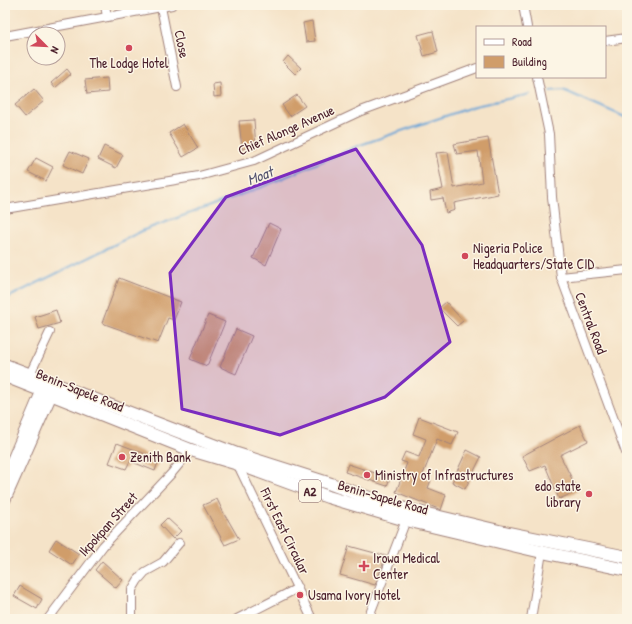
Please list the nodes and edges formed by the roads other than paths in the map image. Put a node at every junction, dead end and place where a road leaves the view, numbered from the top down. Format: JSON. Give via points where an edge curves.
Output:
{"nodes":[{"id":1,"x":105,"y":5,"type":"edge"},
{"id":2,"x":172,"y":5,"type":"edge"},
{"id":3,"x":523,"y":5,"type":"edge"},
{"id":4,"x":161,"y":7,"type":"junction"},
{"id":5,"x":107,"y":17,"type":"junction"},
{"id":6,"x":527,"y":26,"type":"edge"},
{"id":7,"x":5,"y":36,"type":"edge"},
{"id":8,"x":627,"y":38,"type":"edge"},
{"id":9,"x":606,"y":42,"type":"edge"},
{"id":10,"x":476,"y":68,"type":"edge"},
{"id":11,"x":537,"y":78,"type":"edge"},
{"id":12,"x":177,"y":87,"type":"dead end"},
{"id":13,"x":5,"y":209,"type":"edge"},
{"id":14,"x":627,"y":270,"type":"edge"},
{"id":15,"x":560,"y":277,"type":"junction"},
{"id":16,"x":50,"y":332,"type":"dead end"},
{"id":17,"x":5,"y":365,"type":"edge"},
{"id":18,"x":30,"y":374,"type":"junction"},
{"id":19,"x":5,"y":376,"type":"edge"},
{"id":20,"x":46,"y":393,"type":"junction"},
{"id":21,"x":191,"y":450,"type":"junction"},
{"id":22,"x":627,"y":455,"type":"edge"},
{"id":23,"x":237,"y":459,"type":"junction"},
{"id":24,"x":5,"y":478,"type":"edge"},
{"id":25,"x":5,"y":499,"type":"edge"},
{"id":26,"x":406,"y":520,"type":"junction"},
{"id":27,"x":179,"y":543,"type":"dead end"},
{"id":28,"x":542,"y":552,"type":"junction"},
{"id":29,"x":627,"y":557,"type":"edge"},
{"id":30,"x":627,"y":570,"type":"edge"},
{"id":31,"x":298,"y":588,"type":"junction"},
{"id":32,"x":48,"y":619,"type":"edge"},
{"id":33,"x":132,"y":619,"type":"edge"},
{"id":34,"x":237,"y":619,"type":"edge"},
{"id":35,"x":312,"y":619,"type":"edge"},
{"id":36,"x":368,"y":619,"type":"edge"},
{"id":37,"x":530,"y":619,"type":"edge"}],
"edges":[{"from":1,"to":5,"type":"street"},
{"from":2,"to":4,"type":"street"},
{"from":3,"to":6,"type":"street"},
{"from":4,"to":5,"type":"street"},
{"from":4,"to":12,"type":"street","name":"Close"},
{"from":5,"to":7,"type":"street"},
{"from":8,"to":9,"type":"street"},
{"from":10,"to":13,"type":"street","name":"Chief Alonge Avenue","via":[[361,111],[254,161],[199,176]]},
{"from":11,"to":15,"type":"street","name":"Central Road","via":[[549,134]]},
{"from":14,"to":15,"type":"street"},
{"from":15,"to":22,"type":"street","name":"Central Road"},
{"from":16,"to":18,"type":"street"},
{"from":17,"to":18,"type":"highway","name":"Benin-Sapele Road","number":"A2"},
{"from":18,"to":23,"type":"highway","name":"Benin-Sapele Road","number":"A2"},
{"from":19,"to":20,"type":"highway","name":"Benin-Sapele Road","number":"A2"},
{"from":20,"to":21,"type":"highway","name":"Benin-Sapele Road","number":"A2"},
{"from":20,"to":24,"type":"main road"},
{"from":20,"to":25,"type":"main road"},
{"from":21,"to":23,"type":"highway","name":"Benin-Sapele Road","number":"A2"},
{"from":21,"to":32,"type":"street","name":"Ikpokpan Street","via":[[103,546]]},
{"from":23,"to":26,"type":"highway","name":"Benin-Sapele Road","number":"A2","via":[[328,497]]},
{"from":23,"to":29,"type":"highway","name":"Benin-Sapele Road","number":"A2","via":[[331,484],[389,505],[499,532]]},
{"from":23,"to":31,"type":"street","name":"First East Circular"},
{"from":26,"to":28,"type":"highway","name":"Benin-Sapele Road","number":"A2"},
{"from":26,"to":36,"type":"street"},
{"from":27,"to":33,"type":"street","via":[[163,562],[145,572],[138,580],[132,590]]},
{"from":28,"to":30,"type":"highway","name":"Benin-Sapele Road","number":"A2"},
{"from":28,"to":37,"type":"street"},
{"from":31,"to":34,"type":"street"},
{"from":31,"to":35,"type":"street","name":"First East Circular"}]}
